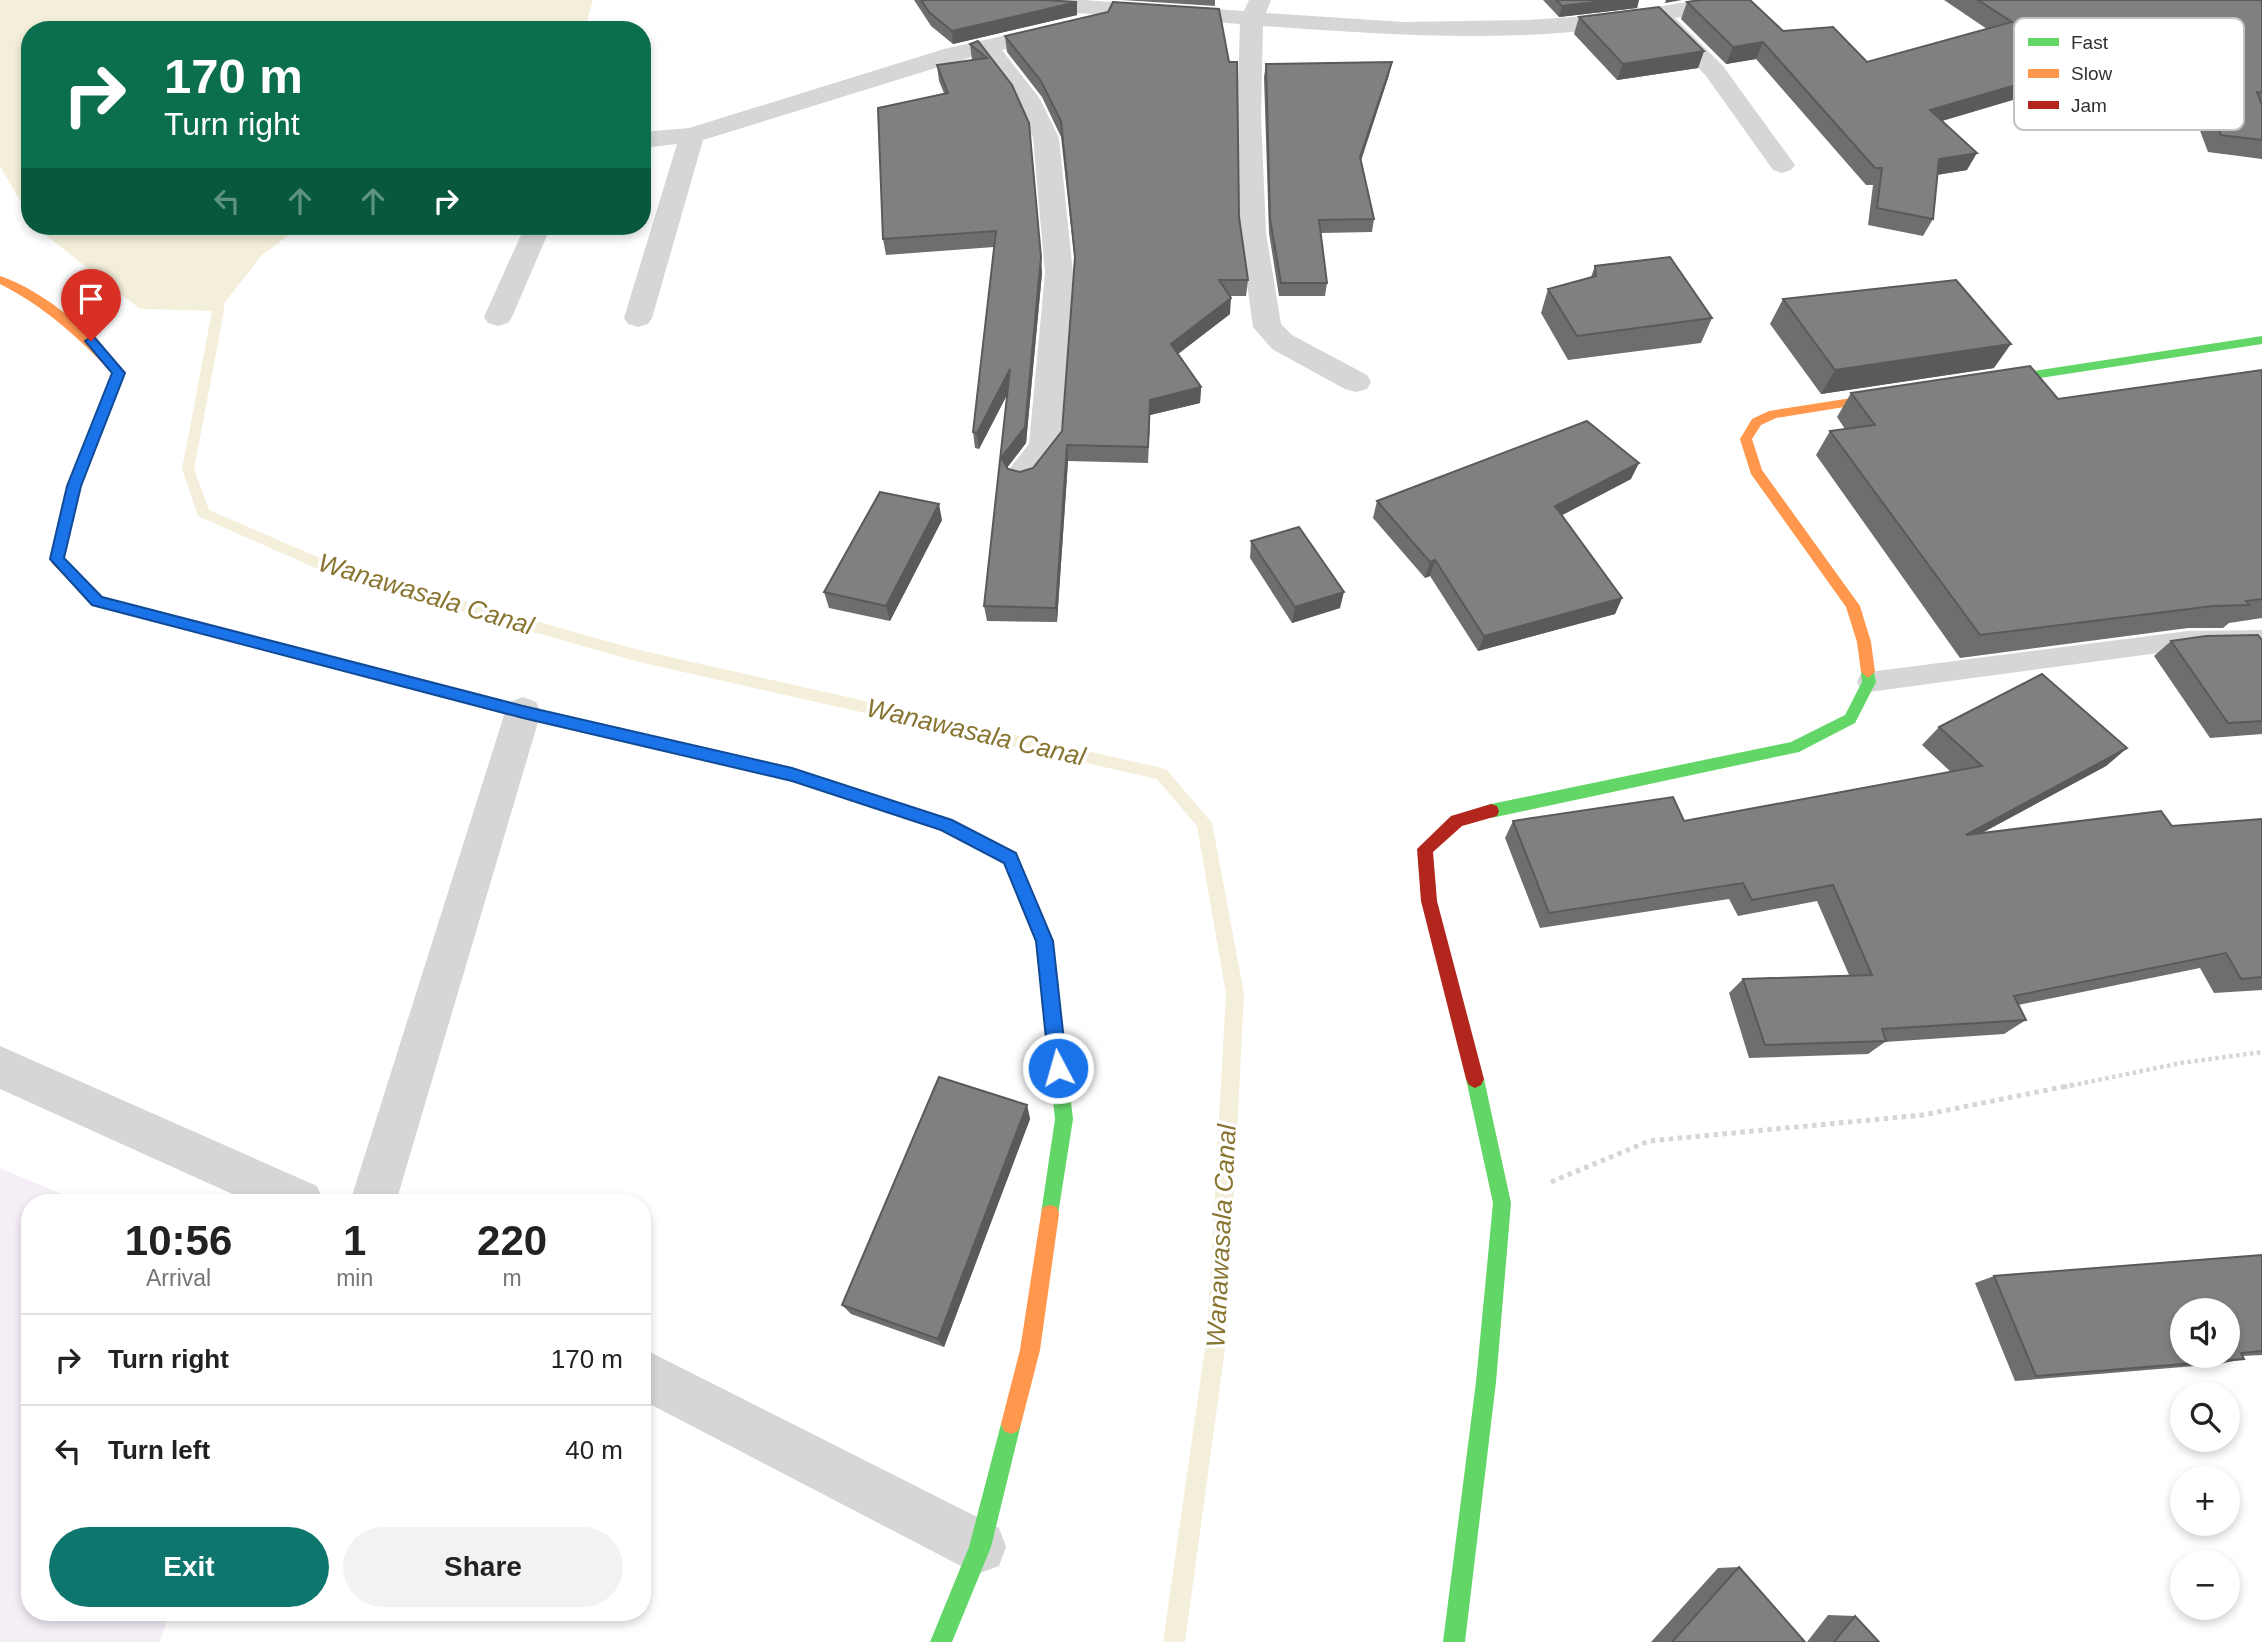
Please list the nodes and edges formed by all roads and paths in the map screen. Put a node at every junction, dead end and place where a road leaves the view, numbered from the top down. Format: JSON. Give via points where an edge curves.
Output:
{"nodes":[{"id":1,"x":985,"y":0,"type":"edge"},
{"id":2,"x":1735,"y":0,"type":"edge"},
{"id":3,"x":1652,"y":8,"type":"edge"},
{"id":4,"x":1256,"y":10,"type":"edge"},
{"id":5,"x":1129,"y":12,"type":"junction"},
{"id":6,"x":986,"y":46,"type":"junction"},
{"id":7,"x":692,"y":135,"type":"junction"},
{"id":8,"x":651,"y":139,"type":"edge"},
{"id":9,"x":1782,"y":165,"type":"dead end"},
{"id":10,"x":534,"y":235,"type":"edge"},
{"id":11,"x":0,"y":280,"type":"edge"},
{"id":12,"x":498,"y":317,"type":"dead end"},
{"id":13,"x":638,"y":318,"type":"dead end"},
{"id":14,"x":2262,"y":340,"type":"edge"},
{"id":15,"x":1356,"y":382,"type":"dead end"},
{"id":16,"x":1977,"y":383,"type":"edge"},
{"id":17,"x":1909,"y":393,"type":"edge"},
{"id":18,"x":1021,"y":474,"type":"edge"},
{"id":19,"x":2262,"y":639,"type":"edge"},
{"id":20,"x":1869,"y":682,"type":"junction"},
{"id":21,"x":523,"y":712,"type":"junction"},
{"id":22,"x":2262,"y":1052,"type":"edge"},
{"id":23,"x":0,"y":1067,"type":"edge"},
{"id":24,"x":283,"y":1194,"type":"edge"},
{"id":25,"x":375,"y":1194,"type":"edge"},
{"id":26,"x":1502,"y":1203,"type":"junction"},
{"id":27,"x":651,"y":1378,"type":"edge"},
{"id":28,"x":980,"y":1547,"type":"junction"},
{"id":29,"x":941,"y":1642,"type":"edge"},
{"id":30,"x":1454,"y":1642,"type":"edge"}],
"edges":[{"from":1,"to":5,"type":"street"},
{"from":2,"to":3,"type":"street"},
{"from":3,"to":4,"type":"street","via":[[1618,22],[1404,29]]},
{"from":3,"to":9,"type":"street","via":[[1718,72]]},
{"from":4,"to":5,"type":"street"},
{"from":4,"to":15,"type":"street","via":[[1249,116],[1253,233],[1267,327],[1283,342]]},
{"from":5,"to":6,"type":"street"},
{"from":6,"to":7,"type":"street"},
{"from":6,"to":18,"type":"street","via":[[1028,99],[1046,138],[1059,273],[1044,447]]},
{"from":7,"to":8,"type":"street"},
{"from":7,"to":13,"type":"street"},
{"from":10,"to":12,"type":"street"},
{"from":11,"to":21,"type":"street","via":[[91,341],[119,373],[74,486],[57,559],[97,601]]},
{"from":14,"to":16,"type":"street"},
{"from":17,"to":20,"type":"street","via":[[1773,414],[1756,422],[1746,439],[1756,471],[1853,606]]},
{"from":19,"to":20,"type":"lane","via":[[2188,640]]},
{"from":20,"to":26,"type":"street","via":[[1850,719],[1794,748],[1512,805],[1457,821],[1425,849],[1429,901]]},
{"from":21,"to":25,"type":"street"},
{"from":21,"to":28,"type":"street","via":[[792,775],[946,825],[1010,858],[1044,941],[1064,1119],[1030,1350]]},
{"from":22,"to":26,"type":"path","via":[[2181,1063],[1923,1115],[1649,1141]]},
{"from":23,"to":24,"type":"street"},
{"from":26,"to":30,"type":"street","via":[[1486,1382]]},
{"from":27,"to":28,"type":"street"},
{"from":28,"to":29,"type":"street"}]}
